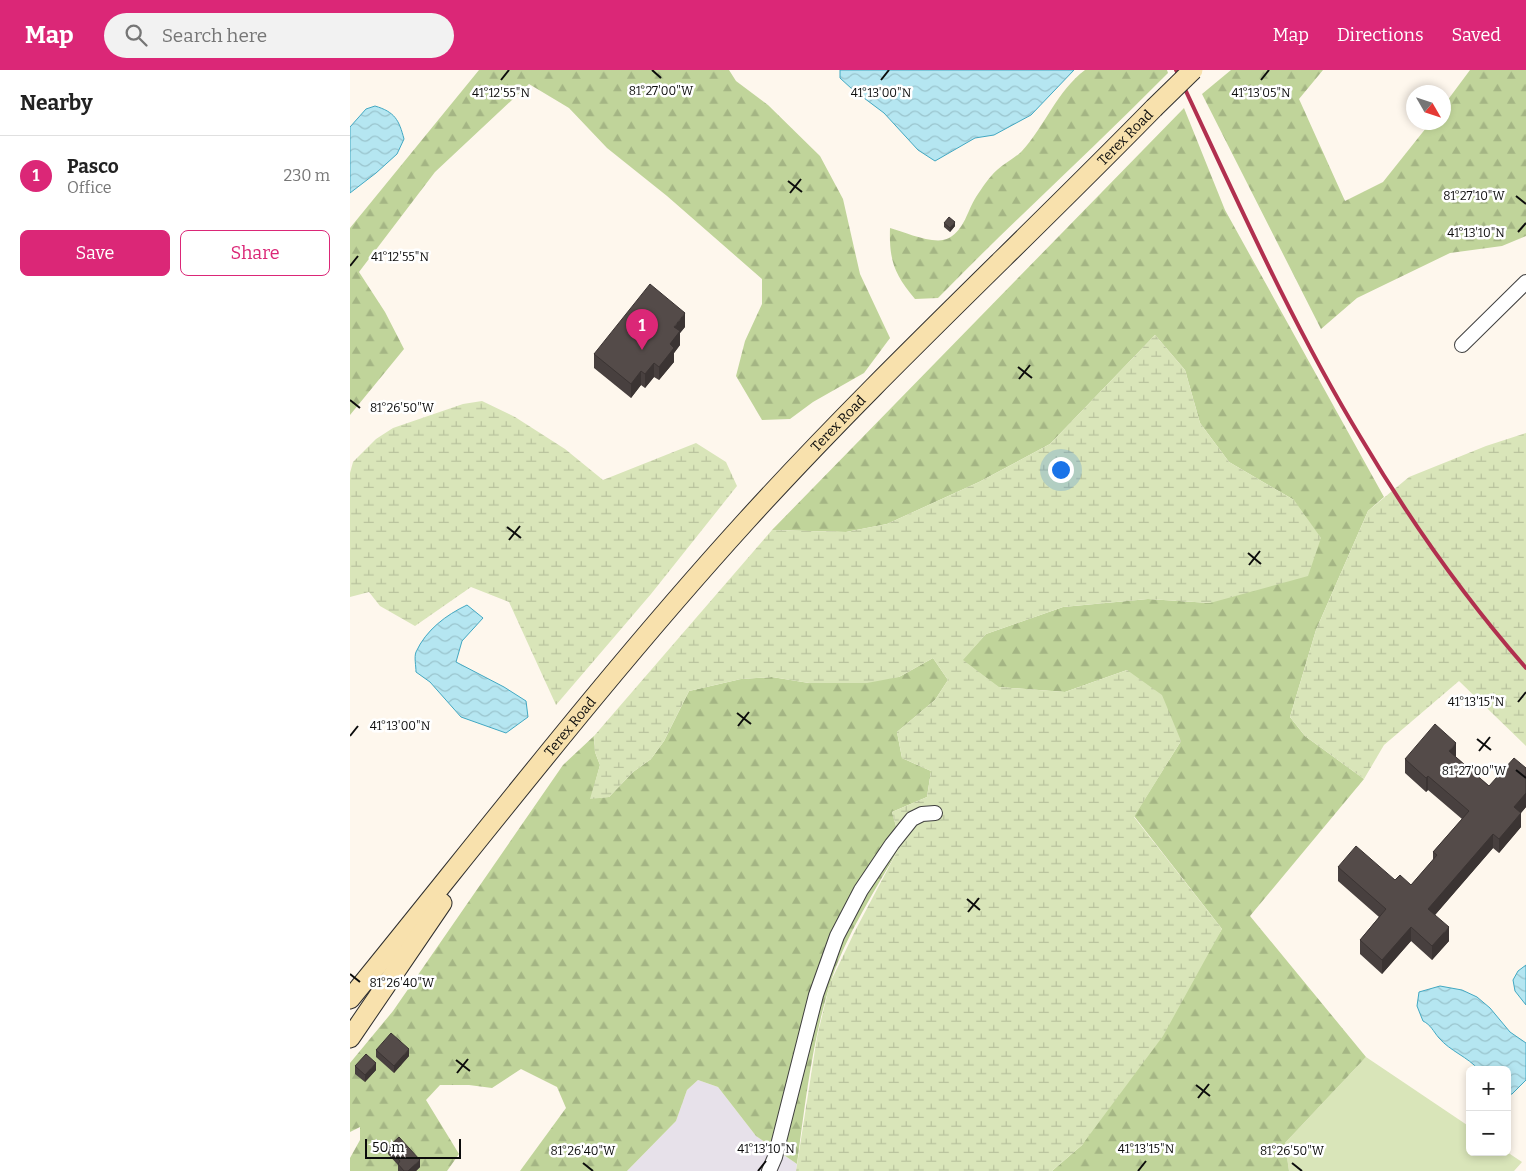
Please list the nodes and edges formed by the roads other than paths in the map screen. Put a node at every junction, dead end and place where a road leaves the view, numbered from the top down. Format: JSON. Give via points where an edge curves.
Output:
{"nodes":[{"id":1,"x":1192,"y":70,"type":"edge"},
{"id":2,"x":1526,"y":282,"type":"edge"},
{"id":3,"x":1462,"y":345,"type":"dead end"},
{"id":4,"x":510,"y":802,"type":"junction"},
{"id":5,"x":936,"y":813,"type":"dead end"},
{"id":6,"x":350,"y":999,"type":"edge"},
{"id":7,"x":350,"y":1038,"type":"edge"},
{"id":8,"x":769,"y":1171,"type":"edge"}],
"edges":[{"from":1,"to":4,"type":"main road","name":"Terex Road","bridge":true,"via":[[793,470],[667,609]]},
{"from":2,"to":3,"type":"street"},
{"from":4,"to":6,"type":"main road","name":"Terex Road"},
{"from":4,"to":7,"type":"main road","name":"Terex Road"},
{"from":5,"to":8,"type":"street","via":[[922,814],[907,825],[861,890],[838,936],[816,995]]}]}
